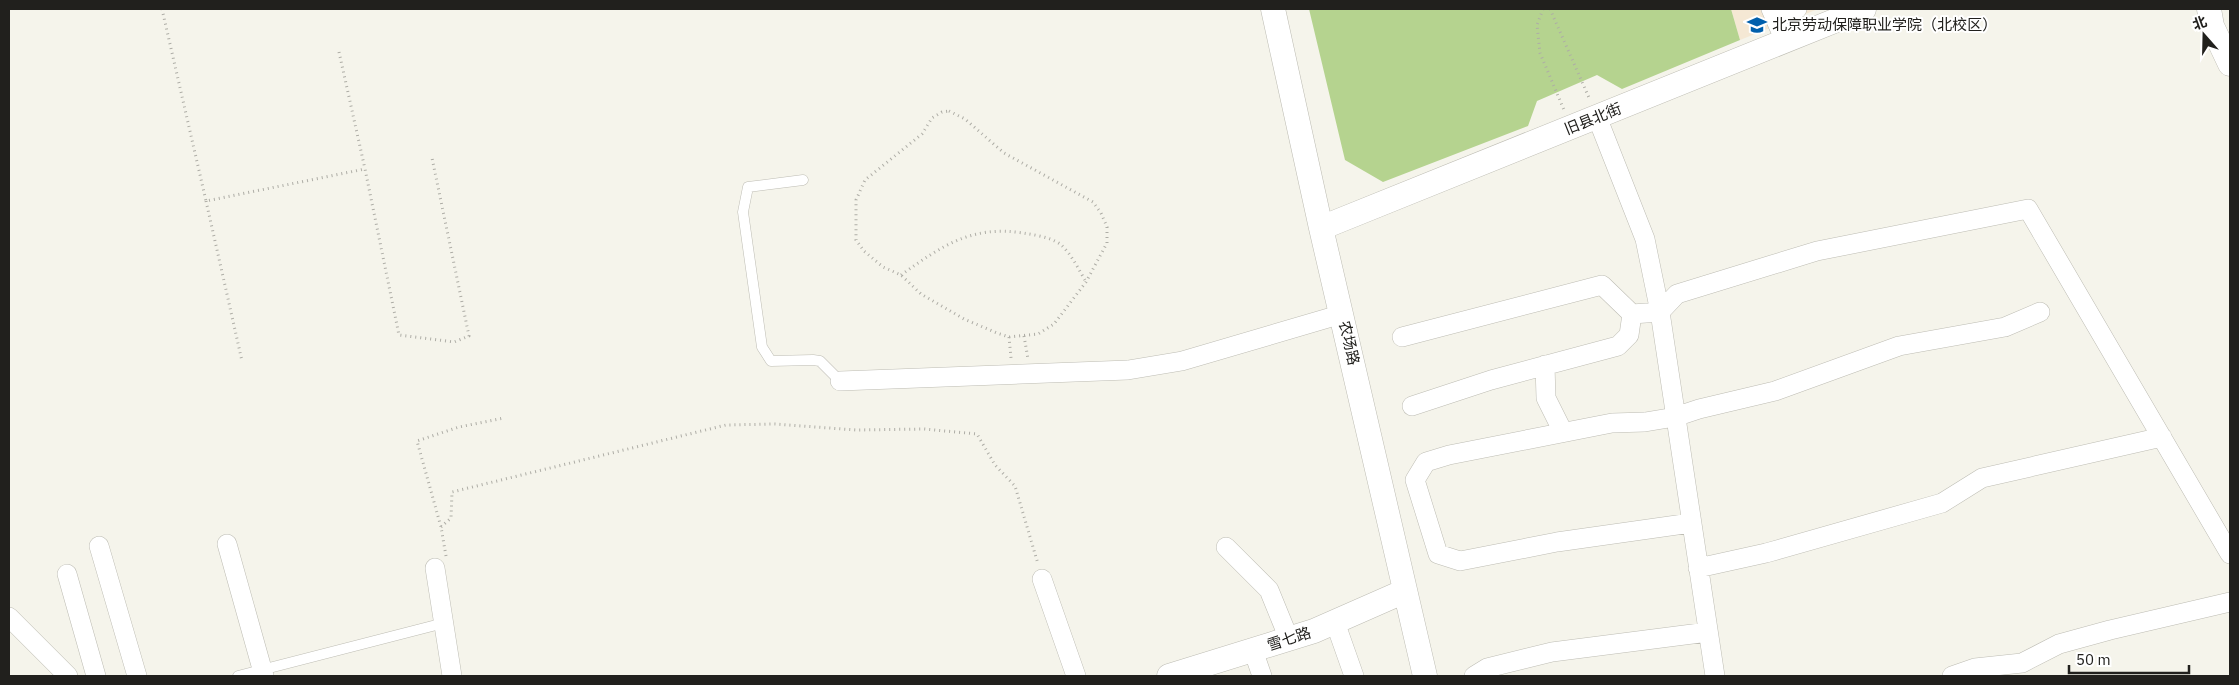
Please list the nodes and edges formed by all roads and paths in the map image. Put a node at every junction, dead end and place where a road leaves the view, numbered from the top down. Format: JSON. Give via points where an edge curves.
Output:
{"nodes":[{"id":1,"x":162,"y":9,"type":"edge"},
{"id":2,"x":1273,"y":9,"type":"edge"},
{"id":3,"x":1543,"y":9,"type":"edge"},
{"id":4,"x":1550,"y":9,"type":"edge"},
{"id":5,"x":1797,"y":9,"type":"edge"},
{"id":6,"x":1864,"y":9,"type":"edge"},
{"id":7,"x":2209,"y":9,"type":"edge"},
{"id":8,"x":1773,"y":13,"type":"edge"},
{"id":9,"x":1785,"y":41,"type":"junction"},
{"id":10,"x":338,"y":52,"type":"dead end"},
{"id":11,"x":2230,"y":64,"type":"edge"},
{"id":12,"x":1597,"y":118,"type":"junction"},
{"id":13,"x":1571,"y":128,"type":"junction"},
{"id":14,"x":432,"y":158,"type":"dead end"},
{"id":15,"x":365,"y":169,"type":"junction"},
{"id":16,"x":803,"y":180,"type":"dead end"},
{"id":17,"x":206,"y":201,"type":"junction"},
{"id":18,"x":1321,"y":228,"type":"junction"},
{"id":19,"x":901,"y":275,"type":"junction"},
{"id":20,"x":1086,"y":282,"type":"junction"},
{"id":21,"x":1660,"y":312,"type":"junction"},
{"id":22,"x":2040,"y":312,"type":"dead end"},
{"id":23,"x":1342,"y":314,"type":"junction"},
{"id":24,"x":1632,"y":314,"type":"junction"},
{"id":25,"x":1402,"y":337,"type":"dead end"},
{"id":26,"x":242,"y":361,"type":"dead end"},
{"id":27,"x":1545,"y":365,"type":"junction"},
{"id":28,"x":840,"y":381,"type":"joint"},
{"id":29,"x":1412,"y":406,"type":"dead end"},
{"id":30,"x":1675,"y":417,"type":"junction"},
{"id":31,"x":504,"y":418,"type":"dead end"},
{"id":32,"x":1563,"y":432,"type":"junction"},
{"id":33,"x":2162,"y":437,"type":"junction"},
{"id":34,"x":1692,"y":523,"type":"junction"},
{"id":35,"x":441,"y":527,"type":"junction"},
{"id":36,"x":227,"y":544,"type":"dead end"},
{"id":37,"x":100,"y":546,"type":"dead end"},
{"id":38,"x":1226,"y":547,"type":"dead end"},
{"id":39,"x":2230,"y":554,"type":"edge"},
{"id":40,"x":435,"y":568,"type":"joint"},
{"id":41,"x":1698,"y":568,"type":"junction"},
{"id":42,"x":67,"y":574,"type":"dead end"},
{"id":43,"x":1042,"y":580,"type":"joint"},
{"id":44,"x":1405,"y":591,"type":"junction"},
{"id":45,"x":2230,"y":602,"type":"edge"},
{"id":46,"x":9,"y":617,"type":"edge"},
{"id":47,"x":1335,"y":622,"type":"junction"},
{"id":48,"x":444,"y":623,"type":"junction"},
{"id":49,"x":1708,"y":632,"type":"junction"},
{"id":50,"x":1289,"y":638,"type":"junction"},
{"id":51,"x":1253,"y":650,"type":"junction"},
{"id":52,"x":264,"y":673,"type":"edge"},
{"id":53,"x":68,"y":676,"type":"edge"},
{"id":54,"x":96,"y":676,"type":"edge"},
{"id":55,"x":137,"y":676,"type":"edge"},
{"id":56,"x":238,"y":676,"type":"edge"},
{"id":57,"x":452,"y":676,"type":"edge"},
{"id":58,"x":1076,"y":676,"type":"edge"},
{"id":59,"x":1168,"y":676,"type":"edge"},
{"id":60,"x":1262,"y":676,"type":"edge"},
{"id":61,"x":1354,"y":676,"type":"edge"},
{"id":62,"x":1425,"y":676,"type":"edge"},
{"id":63,"x":1474,"y":676,"type":"edge"},
{"id":64,"x":1715,"y":676,"type":"edge"},
{"id":65,"x":1952,"y":676,"type":"edge"}],
"edges":[{"from":1,"to":17,"type":"path"},
{"from":2,"to":18,"type":"street","name":"农场路"},
{"from":3,"to":13,"type":"path","via":[[1537,25],[1540,53]]},
{"from":4,"to":12,"type":"path"},
{"from":5,"to":8,"type":"street"},
{"from":6,"to":9,"type":"street","name":"旧县北街"},
{"from":7,"to":11,"type":"street","via":[[2212,26]]},
{"from":8,"to":9,"type":"street"},
{"from":9,"to":12,"type":"street","name":"旧县北街"},
{"from":10,"to":15,"type":"path"},
{"from":12,"to":13,"type":"street","name":"旧县北街"},
{"from":12,"to":21,"type":"street","via":[[1645,239]]},
{"from":13,"to":18,"type":"street","name":"旧县北街"},
{"from":14,"to":15,"type":"path","via":[[469,336],[454,342],[399,335]]},
{"from":15,"to":17,"type":"path"},
{"from":16,"to":28,"type":"lane","via":[[748,187],[743,212],[762,347],[771,361],[820,361]]},
{"from":17,"to":26,"type":"path"},
{"from":18,"to":23,"type":"street","name":"农场路"},
{"from":19,"to":20,"type":"path","via":[[950,242],[978,232],[1011,231],[1038,235],[1060,244]]},
{"from":19,"to":20,"type":"path","via":[[922,294],[964,319],[1009,337],[1038,334],[1054,324]]},
{"from":19,"to":20,"type":"path","via":[[884,267],[856,240],[856,200],[864,180],[922,134],[932,118],[949,111],[965,119],[1004,153],[1092,202],[1101,213],[1107,226],[1107,243]]},
{"from":21,"to":24,"type":"street"},
{"from":21,"to":30,"type":"street"},
{"from":21,"to":33,"type":"street","via":[[1677,294],[1817,251],[2028,208]]},
{"from":22,"to":30,"type":"street","via":[[2005,327],[1899,346],[1775,391]]},
{"from":23,"to":28,"type":"street","via":[[1182,361],[1128,370]]},
{"from":23,"to":44,"type":"street","name":"农场路"},
{"from":24,"to":25,"type":"street","via":[[1602,285]]},
{"from":24,"to":27,"type":"street","via":[[1629,335],[1618,346]]},
{"from":27,"to":29,"type":"street"},
{"from":27,"to":32,"type":"street","via":[[1546,398]]},
{"from":30,"to":32,"type":"street","via":[[1645,422],[1612,422]]},
{"from":30,"to":34,"type":"street"},
{"from":31,"to":35,"type":"path","via":[[459,427],[417,442]]},
{"from":32,"to":34,"type":"street","via":[[1426,462],[1415,480],[1438,554],[1460,561],[1557,542]]},
{"from":33,"to":39,"type":"street"},
{"from":33,"to":41,"type":"street","via":[[1982,478],[1942,503],[1766,553]]},
{"from":34,"to":41,"type":"street"},
{"from":35,"to":40,"type":"path","via":[[446,561]]},
{"from":35,"to":43,"type":"path","via":[[451,518],[452,492],[726,425],[953,431],[977,434],[995,464],[1015,486]]},
{"from":36,"to":52,"type":"street"},
{"from":37,"to":55,"type":"street"},
{"from":38,"to":50,"type":"street","via":[[1269,590]]},
{"from":40,"to":48,"type":"street"},
{"from":41,"to":49,"type":"street"},
{"from":42,"to":54,"type":"street"},
{"from":43,"to":58,"type":"street"},
{"from":44,"to":47,"type":"street","name":"雪七路"},
{"from":44,"to":62,"type":"street","name":"农场路"},
{"from":45,"to":65,"type":"street","via":[[2059,644],[2022,663],[1975,668]]},
{"from":46,"to":53,"type":"street"},
{"from":47,"to":50,"type":"street","name":"雪七路"},
{"from":47,"to":61,"type":"street"},
{"from":48,"to":52,"type":"lane"},
{"from":48,"to":57,"type":"street"},
{"from":49,"to":63,"type":"street","via":[[1552,652],[1487,668]]},
{"from":49,"to":64,"type":"street"},
{"from":50,"to":51,"type":"street","name":"雪七路"},
{"from":51,"to":59,"type":"street","name":"雪七路"},
{"from":51,"to":60,"type":"street"},
{"from":52,"to":56,"type":"lane"}]}
